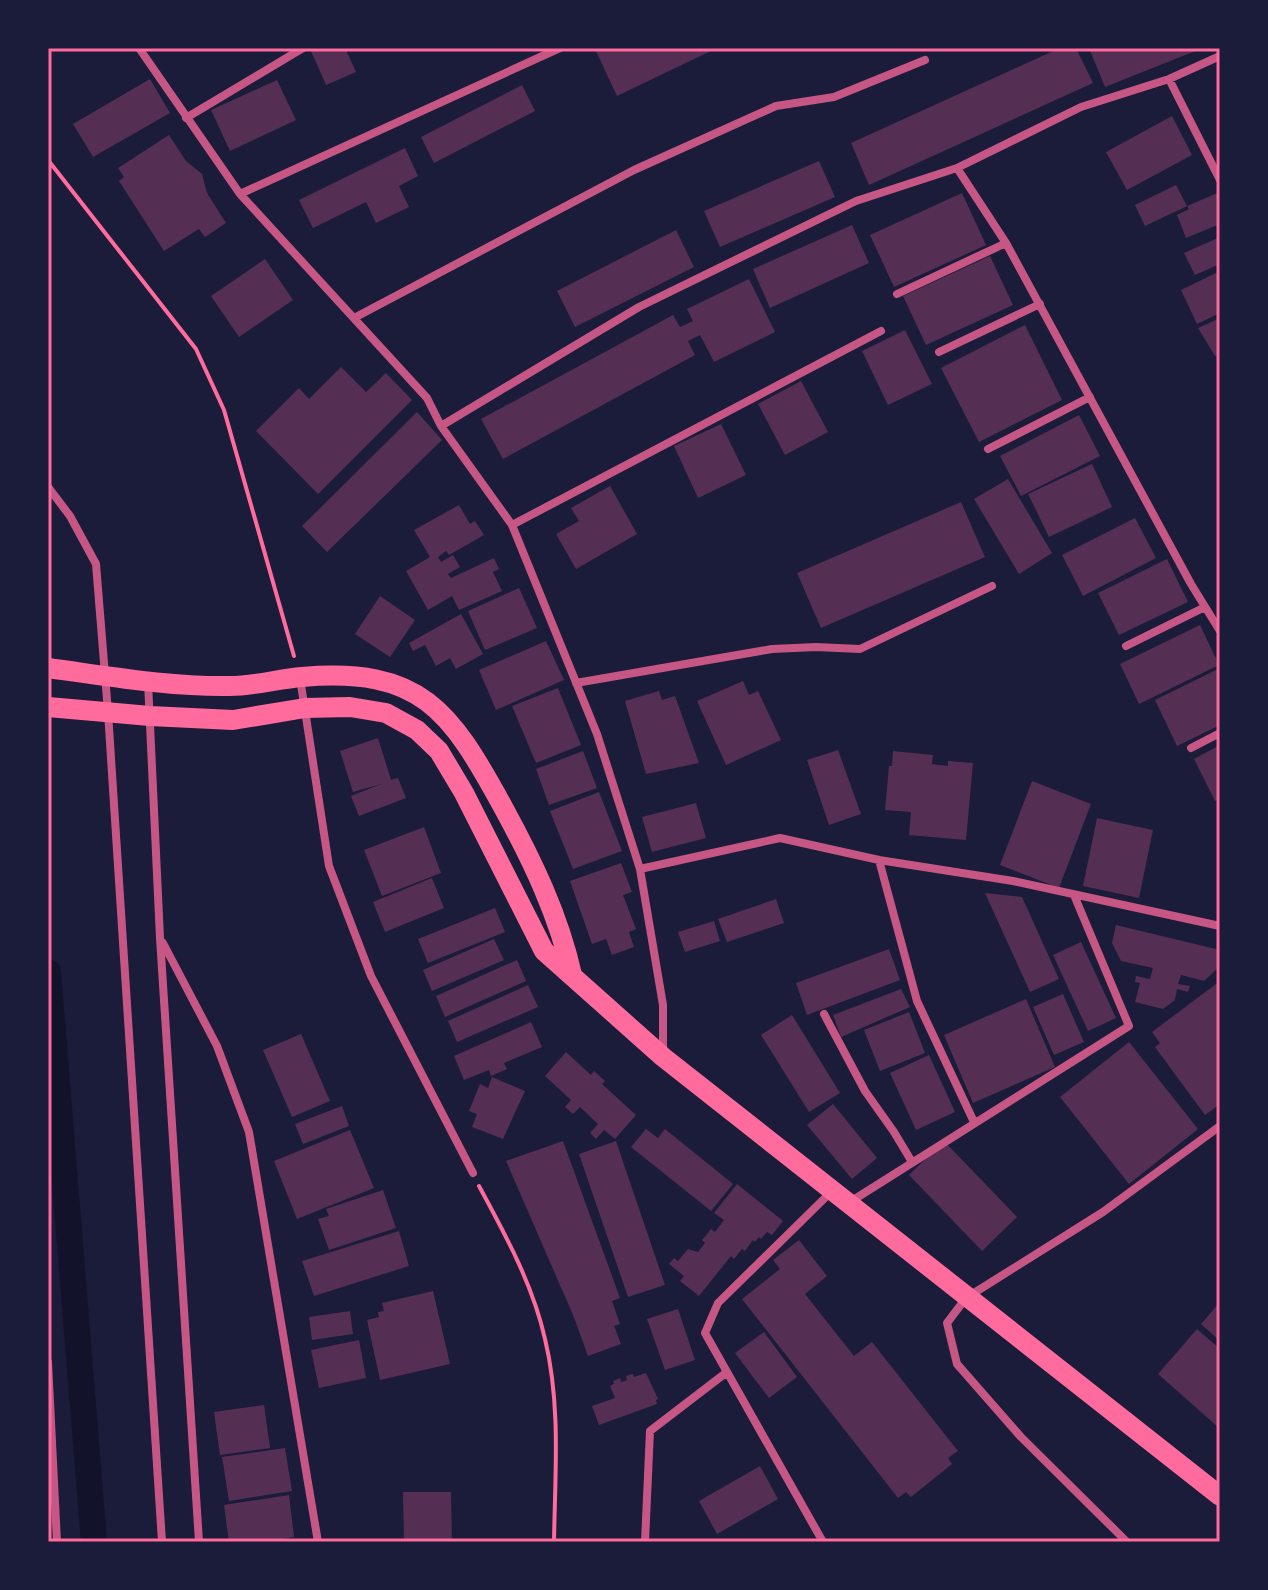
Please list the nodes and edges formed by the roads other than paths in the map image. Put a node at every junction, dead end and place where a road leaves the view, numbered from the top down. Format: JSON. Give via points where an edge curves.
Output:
{"nodes":[{"id":1,"x":139,"y":48,"type":"edge"},
{"id":2,"x":303,"y":48,"type":"edge"},
{"id":3,"x":560,"y":48,"type":"edge"},
{"id":4,"x":1220,"y":56,"type":"edge"},
{"id":5,"x":925,"y":60,"type":"dead end"},
{"id":6,"x":1169,"y":79,"type":"junction"},
{"id":7,"x":186,"y":118,"type":"junction"},
{"id":8,"x":957,"y":168,"type":"junction"},
{"id":9,"x":1220,"y":180,"type":"edge"},
{"id":10,"x":240,"y":194,"type":"junction"},
{"id":11,"x":1006,"y":243,"type":"junction"},
{"id":12,"x":897,"y":294,"type":"dead end"},
{"id":13,"x":1040,"y":304,"type":"junction"},
{"id":14,"x":354,"y":318,"type":"junction"},
{"id":15,"x":881,"y":331,"type":"dead end"},
{"id":16,"x":939,"y":352,"type":"dead end"},
{"id":17,"x":1090,"y":397,"type":"junction"},
{"id":18,"x":441,"y":426,"type":"junction"},
{"id":19,"x":988,"y":449,"type":"dead end"},
{"id":20,"x":48,"y":487,"type":"edge"},
{"id":21,"x":512,"y":525,"type":"junction"},
{"id":22,"x":992,"y":586,"type":"dead end"},
{"id":23,"x":1205,"y":607,"type":"junction"},
{"id":24,"x":1220,"y":631,"type":"edge"},
{"id":25,"x":1126,"y":646,"type":"dead end"},
{"id":26,"x":48,"y":668,"type":"edge"},
{"id":27,"x":104,"y":676,"type":"junction"},
{"id":28,"x":300,"y":677,"type":"junction"},
{"id":29,"x":148,"y":681,"type":"junction"},
{"id":30,"x":576,"y":683,"type":"junction"},
{"id":31,"x":48,"y":707,"type":"edge"},
{"id":32,"x":305,"y":708,"type":"junction"},
{"id":33,"x":108,"y":712,"type":"junction"},
{"id":34,"x":150,"y":716,"type":"junction"},
{"id":35,"x":1220,"y":733,"type":"edge"},
{"id":36,"x":1191,"y":748,"type":"dead end"},
{"id":37,"x":879,"y":860,"type":"junction"},
{"id":38,"x":640,"y":869,"type":"junction"},
{"id":39,"x":1074,"y":895,"type":"junction"},
{"id":40,"x":1220,"y":926,"type":"edge"},
{"id":41,"x":160,"y":938,"type":"junction"},
{"id":42,"x":572,"y":975,"type":"junction"},
{"id":43,"x":824,"y":1014,"type":"dead end"},
{"id":44,"x":663,"y":1057,"type":"junction"},
{"id":45,"x":974,"y":1122,"type":"junction"},
{"id":46,"x":1220,"y":1126,"type":"edge"},
{"id":47,"x":912,"y":1162,"type":"junction"},
{"id":48,"x":473,"y":1173,"type":"road end"},
{"id":49,"x":839,"y":1198,"type":"junction"},
{"id":50,"x":966,"y":1298,"type":"junction"},
{"id":51,"x":48,"y":1362,"type":"edge"},
{"id":52,"x":727,"y":1372,"type":"junction"},
{"id":53,"x":1220,"y":1496,"type":"edge"},
{"id":54,"x":57,"y":1542,"type":"edge"},
{"id":55,"x":162,"y":1542,"type":"edge"},
{"id":56,"x":199,"y":1542,"type":"edge"},
{"id":57,"x":318,"y":1542,"type":"edge"},
{"id":58,"x":645,"y":1542,"type":"edge"},
{"id":59,"x":823,"y":1542,"type":"edge"},
{"id":60,"x":1127,"y":1542,"type":"edge"}],
"edges":[{"from":1,"to":7,"type":"street"},
{"from":2,"to":7,"type":"street"},
{"from":3,"to":10,"type":"street"},
{"from":4,"to":6,"type":"street"},
{"from":5,"to":14,"type":"street","via":[[834,97],[776,106],[662,157]]},
{"from":6,"to":8,"type":"street","via":[[1081,107]]},
{"from":6,"to":9,"type":"street"},
{"from":7,"to":10,"type":"street"},
{"from":8,"to":11,"type":"street"},
{"from":8,"to":18,"type":"street","via":[[856,201],[639,307]]},
{"from":10,"to":14,"type":"street"},
{"from":11,"to":12,"type":"street"},
{"from":11,"to":13,"type":"street"},
{"from":13,"to":16,"type":"street"},
{"from":13,"to":17,"type":"street"},
{"from":14,"to":18,"type":"street","via":[[427,398]]},
{"from":15,"to":21,"type":"street"},
{"from":17,"to":19,"type":"street"},
{"from":17,"to":23,"type":"street"},
{"from":18,"to":21,"type":"street"},
{"from":20,"to":27,"type":"street","via":[[96,564]]},
{"from":21,"to":30,"type":"street"},
{"from":22,"to":30,"type":"street","via":[[860,649],[772,649]]},
{"from":23,"to":24,"type":"street"},
{"from":23,"to":25,"type":"street"},
{"from":26,"to":27,"type":"main road"},
{"from":27,"to":29,"type":"main road"},
{"from":27,"to":33,"type":"street"},
{"from":28,"to":29,"type":"main road","via":[[231,687]]},
{"from":28,"to":32,"type":"street"},
{"from":28,"to":42,"type":"main road","via":[[382,681],[420,695],[455,726],[510,819],[545,893]]},
{"from":29,"to":34,"type":"street"},
{"from":30,"to":38,"type":"street"},
{"from":31,"to":33,"type":"main road"},
{"from":32,"to":34,"type":"main road","via":[[233,720]]},
{"from":32,"to":42,"type":"main road","via":[[386,713],[417,730],[439,751],[544,951]]},
{"from":32,"to":48,"type":"street","via":[[329,866],[371,976]]},
{"from":33,"to":34,"type":"main road"},
{"from":33,"to":55,"type":"street"},
{"from":34,"to":41,"type":"street"},
{"from":35,"to":36,"type":"street"},
{"from":37,"to":38,"type":"street","via":[[780,838]]},
{"from":37,"to":39,"type":"street"},
{"from":37,"to":45,"type":"street","via":[[917,1001]]},
{"from":38,"to":44,"type":"street","via":[[663,1005]]},
{"from":39,"to":40,"type":"street"},
{"from":39,"to":45,"type":"street","via":[[1129,1026]]},
{"from":41,"to":56,"type":"street"},
{"from":41,"to":57,"type":"street","via":[[217,1046],[249,1132]]},
{"from":42,"to":44,"type":"main road"},
{"from":43,"to":47,"type":"street","via":[[865,1091]]},
{"from":44,"to":49,"type":"main road"},
{"from":45,"to":47,"type":"street"},
{"from":46,"to":50,"type":"street","via":[[1103,1212]]},
{"from":47,"to":49,"type":"street"},
{"from":49,"to":50,"type":"main road"},
{"from":49,"to":52,"type":"street","via":[[718,1303],[705,1333]]},
{"from":50,"to":53,"type":"main road"},
{"from":50,"to":60,"type":"street","via":[[947,1323],[957,1364],[1021,1437]]},
{"from":51,"to":54,"type":"street"},
{"from":52,"to":58,"type":"street","via":[[650,1431]]},
{"from":52,"to":59,"type":"street"}]}
